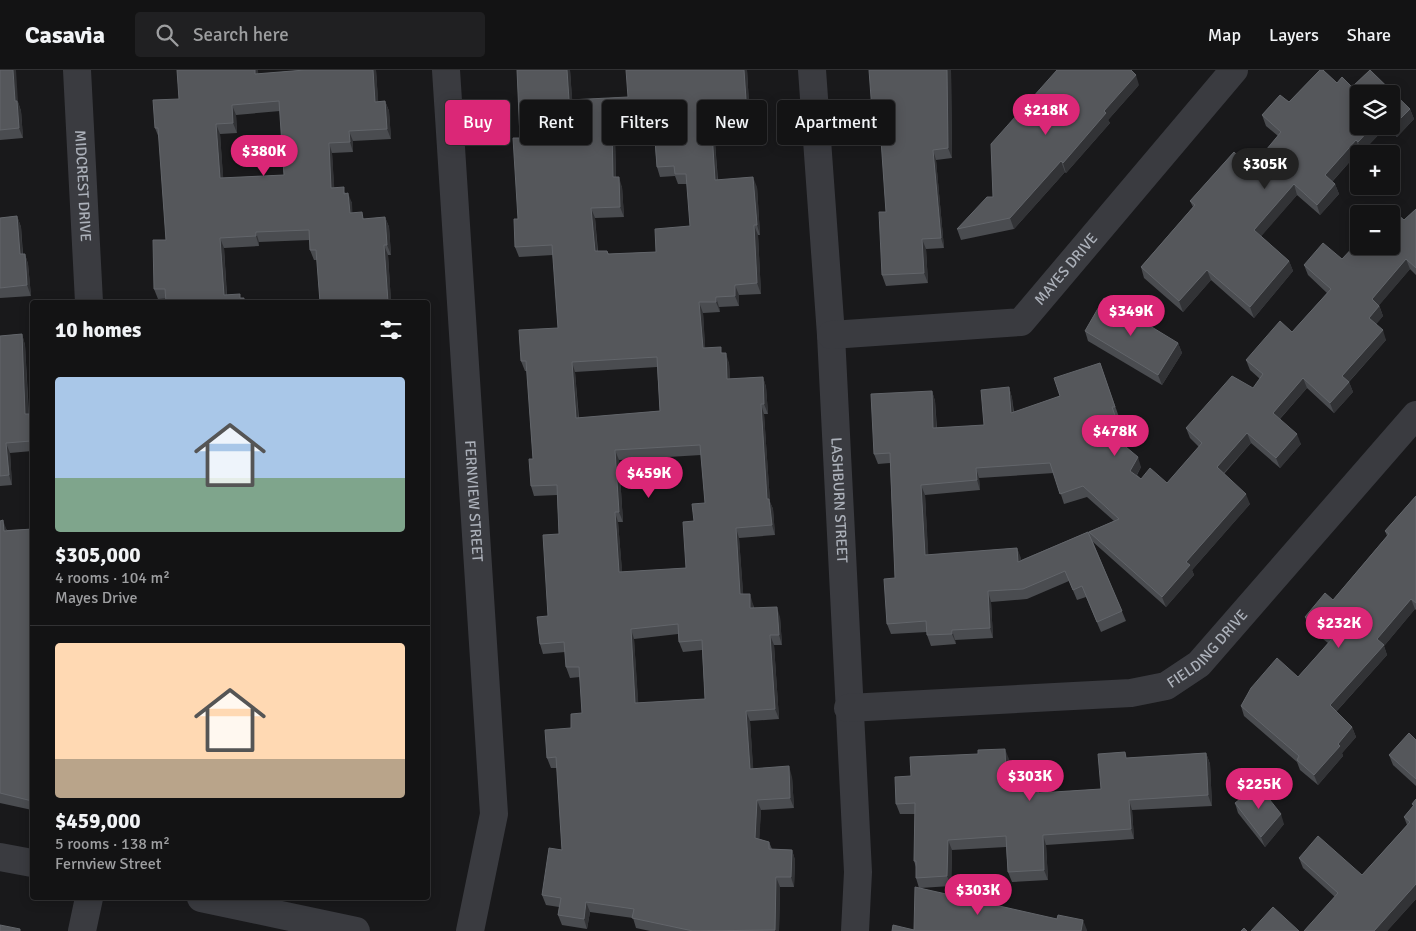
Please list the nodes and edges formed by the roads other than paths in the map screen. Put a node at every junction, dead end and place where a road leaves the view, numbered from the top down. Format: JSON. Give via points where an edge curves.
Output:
{"nodes":[{"id":1,"x":77,"y":70,"type":"edge"},
{"id":2,"x":446,"y":70,"type":"edge"},
{"id":3,"x":812,"y":70,"type":"edge"},
{"id":4,"x":1234,"y":70,"type":"edge"},
{"id":5,"x":89,"y":300,"type":"edge"},
{"id":6,"x":830,"y":335,"type":"junction"},
{"id":7,"x":1416,"y":415,"type":"edge"},
{"id":8,"x":848,"y":708,"type":"junction"},
{"id":9,"x":0,"y":857,"type":"edge"},
{"id":10,"x":30,"y":863,"type":"edge"},
{"id":11,"x":89,"y":900,"type":"edge"},
{"id":12,"x":210,"y":900,"type":"edge"},
{"id":13,"x":82,"y":931,"type":"edge"},
{"id":14,"x":356,"y":931,"type":"edge"},
{"id":15,"x":470,"y":931,"type":"edge"},
{"id":16,"x":855,"y":931,"type":"edge"}],
"edges":[{"from":1,"to":5,"type":"street","name":"MIDCREST DRIVE"},
{"from":2,"to":15,"type":"street","name":"FERNVIEW STREET","via":[[494,814]]},
{"from":3,"to":6,"type":"street","name":"LASHBURN STREET"},
{"from":4,"to":6,"type":"street","name":"MAYES DRIVE","via":[[1021,322]]},
{"from":6,"to":8,"type":"street","name":"LASHBURN STREET"},
{"from":7,"to":8,"type":"street","name":"FIELDING DRIVE","via":[[1199,664],[1166,686],[1131,693]]},
{"from":8,"to":16,"type":"street","name":"LASHBURN STREET","via":[[858,872]]},
{"from":9,"to":10,"type":"street"},
{"from":11,"to":13,"type":"street"},
{"from":12,"to":14,"type":"street"}]}
